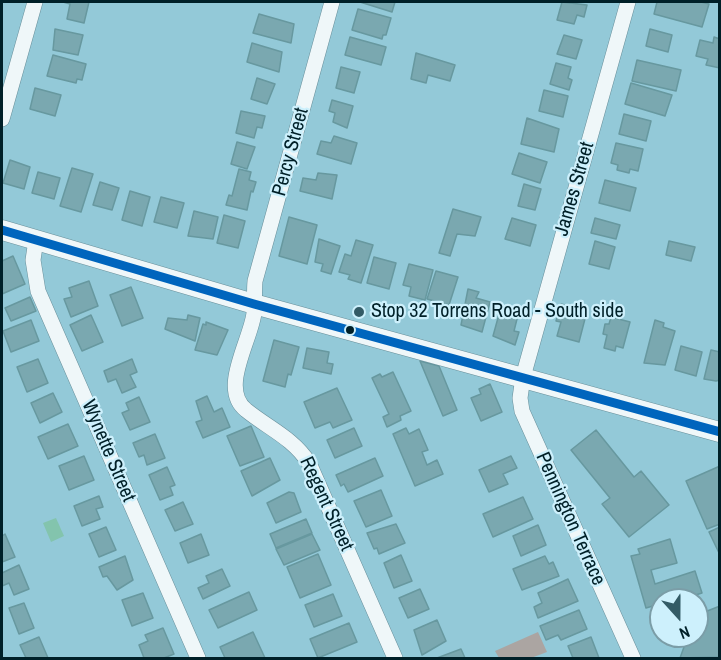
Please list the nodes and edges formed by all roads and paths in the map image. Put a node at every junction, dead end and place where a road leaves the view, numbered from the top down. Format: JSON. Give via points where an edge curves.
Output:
{"nodes":[{"id":1,"x":34,"y":2,"type":"edge"},
{"id":2,"x":332,"y":2,"type":"edge"},
{"id":3,"x":628,"y":2,"type":"edge"},
{"id":4,"x":2,"y":119,"type":"edge"},
{"id":5,"x":2,"y":230,"type":"edge"},
{"id":6,"x":36,"y":240,"type":"junction"},
{"id":7,"x":254,"y":304,"type":"junction"},
{"id":8,"x":523,"y":377,"type":"junction"},
{"id":9,"x":720,"y":432,"type":"edge"},
{"id":10,"x":198,"y":658,"type":"edge"},
{"id":11,"x":395,"y":658,"type":"edge"},
{"id":12,"x":633,"y":658,"type":"edge"}],
"edges":[{"from":1,"to":4,"type":"street"},
{"from":2,"to":7,"type":"street","name":"Percy Street","via":[[255,281]]},
{"from":3,"to":8,"type":"street","name":"James Street"},
{"from":5,"to":6,"type":"street"},
{"from":6,"to":7,"type":"street"},
{"from":6,"to":10,"type":"street","name":"Wynette Street","via":[[33,260],[38,291]]},
{"from":7,"to":8,"type":"street"},
{"from":7,"to":11,"type":"street","name":"Regent Street","via":[[235,382],[236,396],[243,408],[300,448]]},
{"from":8,"to":9,"type":"street"},
{"from":8,"to":12,"type":"street","name":"Pennington Terrace","via":[[522,411]]}]}
